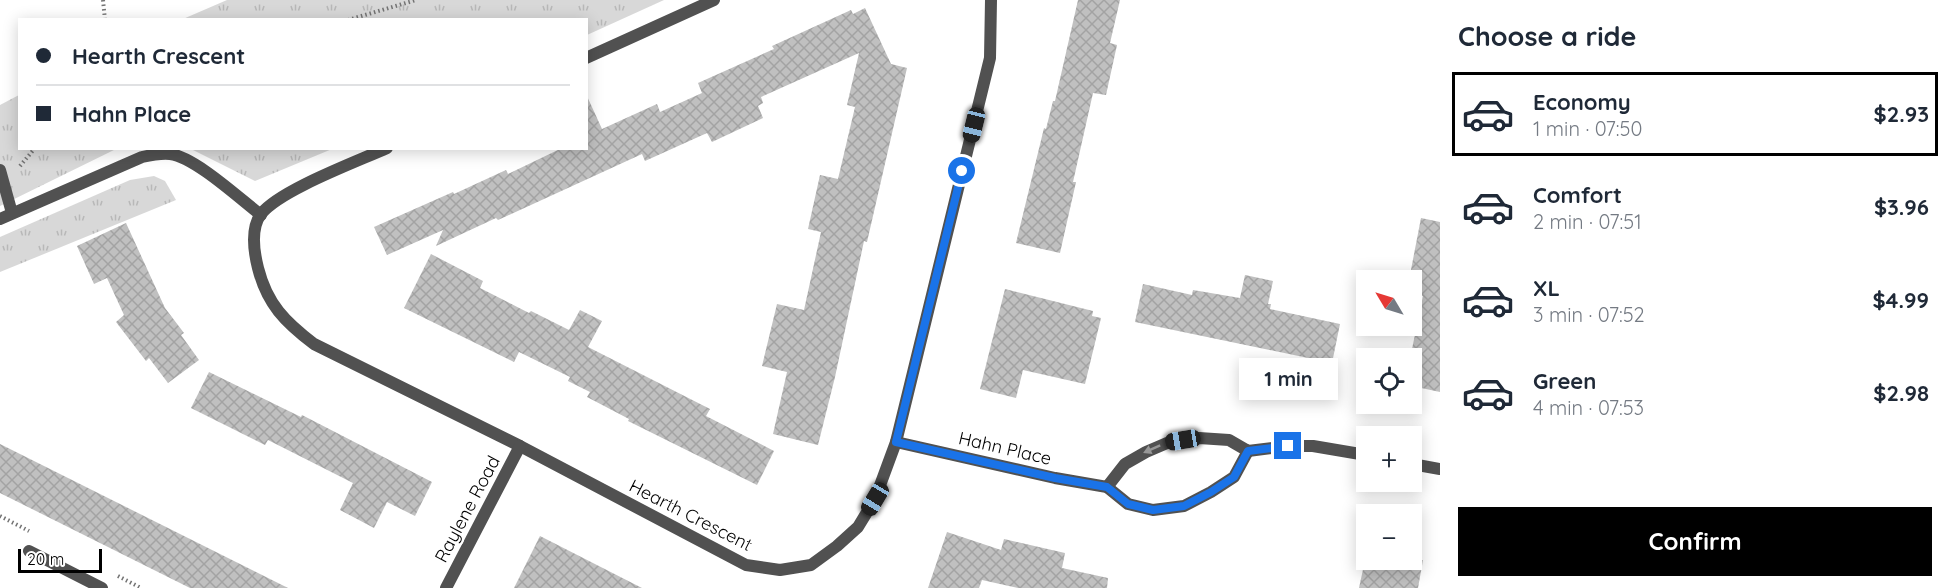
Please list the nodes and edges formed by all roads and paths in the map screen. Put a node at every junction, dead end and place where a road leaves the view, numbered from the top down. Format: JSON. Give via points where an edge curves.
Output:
{"nodes":[{"id":1,"x":103,"y":0,"type":"edge"},
{"id":2,"x":416,"y":0,"type":"edge"},
{"id":3,"x":714,"y":0,"type":"edge"},
{"id":4,"x":991,"y":0,"type":"edge"},
{"id":5,"x":105,"y":18,"type":"edge"},
{"id":6,"x":355,"y":18,"type":"edge"},
{"id":7,"x":588,"y":57,"type":"edge"},
{"id":8,"x":383,"y":150,"type":"edge"},
{"id":9,"x":0,"y":170,"type":"edge"},
{"id":10,"x":261,"y":215,"type":"junction"},
{"id":11,"x":6,"y":216,"type":"edge"},
{"id":12,"x":896,"y":442,"type":"junction"},
{"id":13,"x":520,"y":446,"type":"junction"},
{"id":14,"x":1248,"y":451,"type":"junction"},
{"id":15,"x":1356,"y":453,"type":"edge"},
{"id":16,"x":1422,"y":466,"type":"edge"},
{"id":17,"x":1440,"y":469,"type":"edge"},
{"id":18,"x":1107,"y":487,"type":"junction"},
{"id":19,"x":29,"y":551,"type":"dead end"},
{"id":20,"x":102,"y":588,"type":"edge"},
{"id":21,"x":446,"y":588,"type":"edge"}],
"edges":[{"from":1,"to":5,"type":"path"},
{"from":2,"to":6,"type":"path"},
{"from":3,"to":7,"type":"street"},
{"from":4,"to":12,"type":"street","name":"Hearth Crescent","via":[[990,58]]},
{"from":8,"to":10,"type":"street","via":[[279,198]]},
{"from":9,"to":11,"type":"street"},
{"from":10,"to":11,"type":"street","via":[[192,162],[171,154],[142,157]]},
{"from":10,"to":13,"type":"street","name":"Hearth Crescent","via":[[255,229],[255,246],[261,280],[272,305],[293,328],[314,344]]},
{"from":12,"to":13,"type":"street","name":"Hearth Crescent","via":[[875,499],[858,527],[811,565],[780,570],[747,565]]},
{"from":12,"to":18,"type":"street","name":"Hahn Place"},
{"from":13,"to":21,"type":"street","name":"Raylene Road"},
{"from":14,"to":15,"type":"street","via":[[1313,446]]},
{"from":14,"to":18,"type":"street","one_way":true,"via":[[1229,440],[1199,438],[1167,443],[1125,464]]},
{"from":14,"to":18,"type":"street","name":"Hahn Place","via":[[1234,477],[1184,506],[1153,510],[1136,506]]},
{"from":16,"to":17,"type":"street"},
{"from":19,"to":20,"type":"street"}]}
